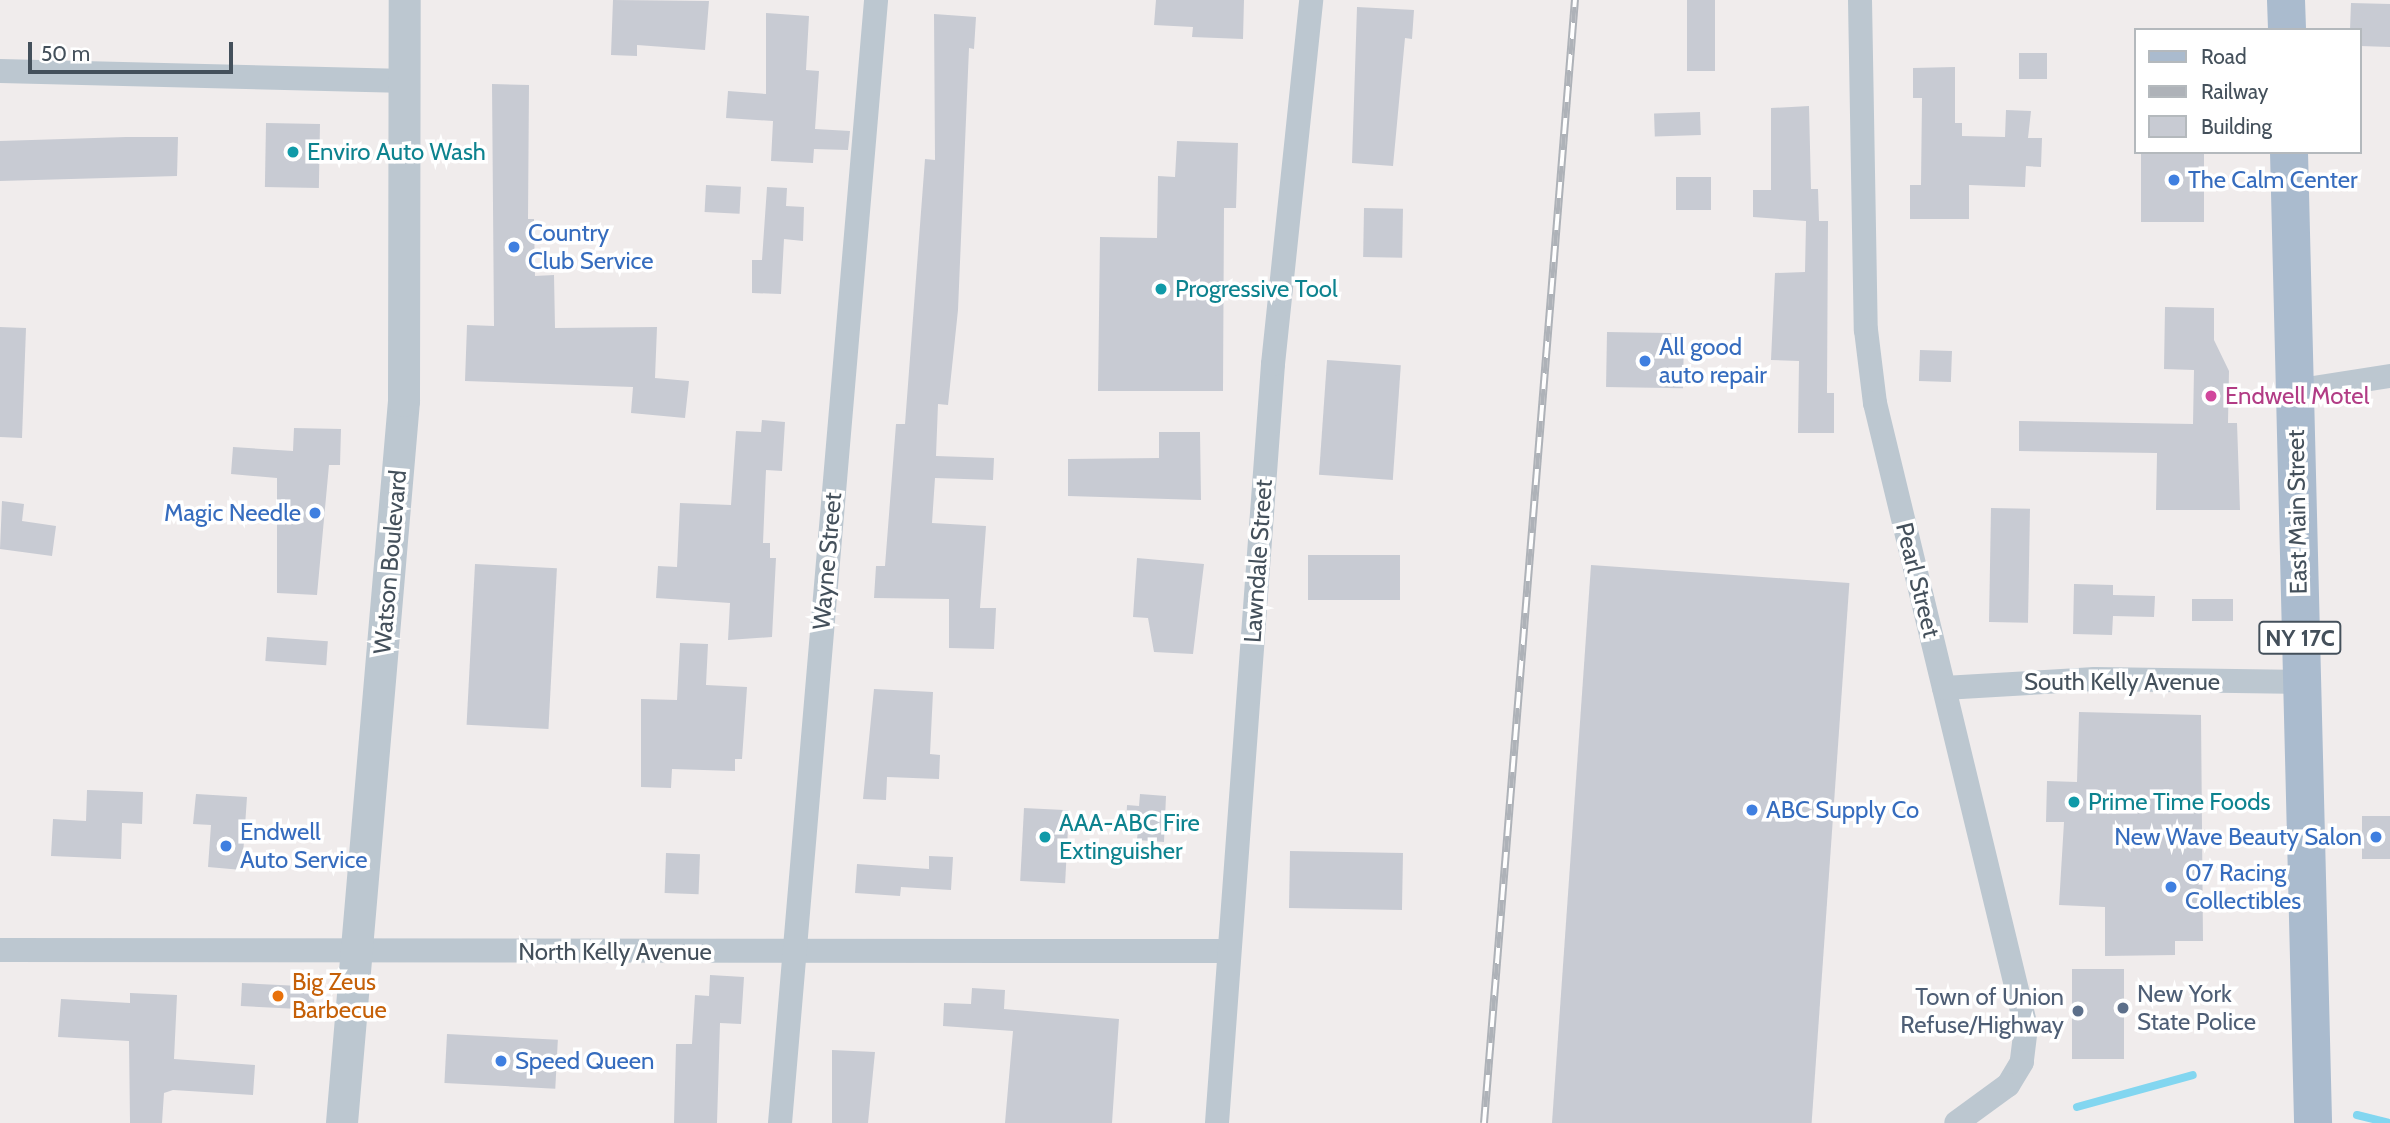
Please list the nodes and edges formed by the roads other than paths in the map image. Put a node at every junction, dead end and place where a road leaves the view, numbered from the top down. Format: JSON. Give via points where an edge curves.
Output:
{"nodes":[{"id":1,"x":405,"y":0,"type":"edge"},
{"id":2,"x":876,"y":0,"type":"edge"},
{"id":3,"x":1311,"y":0,"type":"edge"},
{"id":4,"x":1860,"y":0,"type":"edge"},
{"id":5,"x":2286,"y":0,"type":"edge"},
{"id":6,"x":2287,"y":28,"type":"edge"},
{"id":7,"x":0,"y":71,"type":"edge"},
{"id":8,"x":407,"y":81,"type":"junction"},
{"id":9,"x":2289,"y":154,"type":"edge"},
{"id":10,"x":2390,"y":376,"type":"edge"},
{"id":11,"x":2294,"y":391,"type":"junction"},
{"id":12,"x":2301,"y":682,"type":"junction"},
{"id":13,"x":1944,"y":688,"type":"junction"},
{"id":14,"x":0,"y":950,"type":"edge"},
{"id":15,"x":1229,"y":951,"type":"junction"},
{"id":16,"x":357,"y":952,"type":"junction"},
{"id":17,"x":794,"y":952,"type":"junction"},
{"id":18,"x":342,"y":1123,"type":"edge"},
{"id":19,"x":780,"y":1123,"type":"edge"},
{"id":20,"x":1217,"y":1123,"type":"edge"},
{"id":21,"x":1956,"y":1123,"type":"edge"},
{"id":22,"x":2313,"y":1123,"type":"edge"}],
"edges":[{"from":1,"to":8,"type":"street","name":"Watson Boulevard"},
{"from":2,"to":17,"type":"street","name":"Wayne Street"},
{"from":3,"to":15,"type":"street","name":"Lawndale Street","via":[[1273,364]]},
{"from":4,"to":13,"type":"street","name":"Pearl Street","via":[[1867,338],[1875,403]]},
{"from":5,"to":6,"type":"main road"},
{"from":7,"to":8,"type":"street"},
{"from":8,"to":16,"type":"street","name":"Watson Boulevard","via":[[404,401]]},
{"from":9,"to":11,"type":"main road","name":"East Main Street","number":"NY 17C"},
{"from":10,"to":11,"type":"street"},
{"from":11,"to":12,"type":"main road","name":"East Main Street","number":"NY 17C"},
{"from":12,"to":13,"type":"street","name":"South Kelly Avenue","via":[[2095,679]]},
{"from":12,"to":22,"type":"main road","name":"East Main Street","number":"NY 17C"},
{"from":13,"to":21,"type":"street","name":"Pearl Street","via":[[2026,1027],[2022,1062],[2008,1085]]},
{"from":14,"to":16,"type":"street","name":"North Kelly Avenue"},
{"from":15,"to":17,"type":"street","name":"North Kelly Avenue"},
{"from":15,"to":20,"type":"street","name":"Lawndale Street"},
{"from":16,"to":17,"type":"street","name":"North Kelly Avenue"},
{"from":16,"to":18,"type":"street","name":"Watson Boulevard"},
{"from":17,"to":19,"type":"street","name":"Wayne Street"}]}
